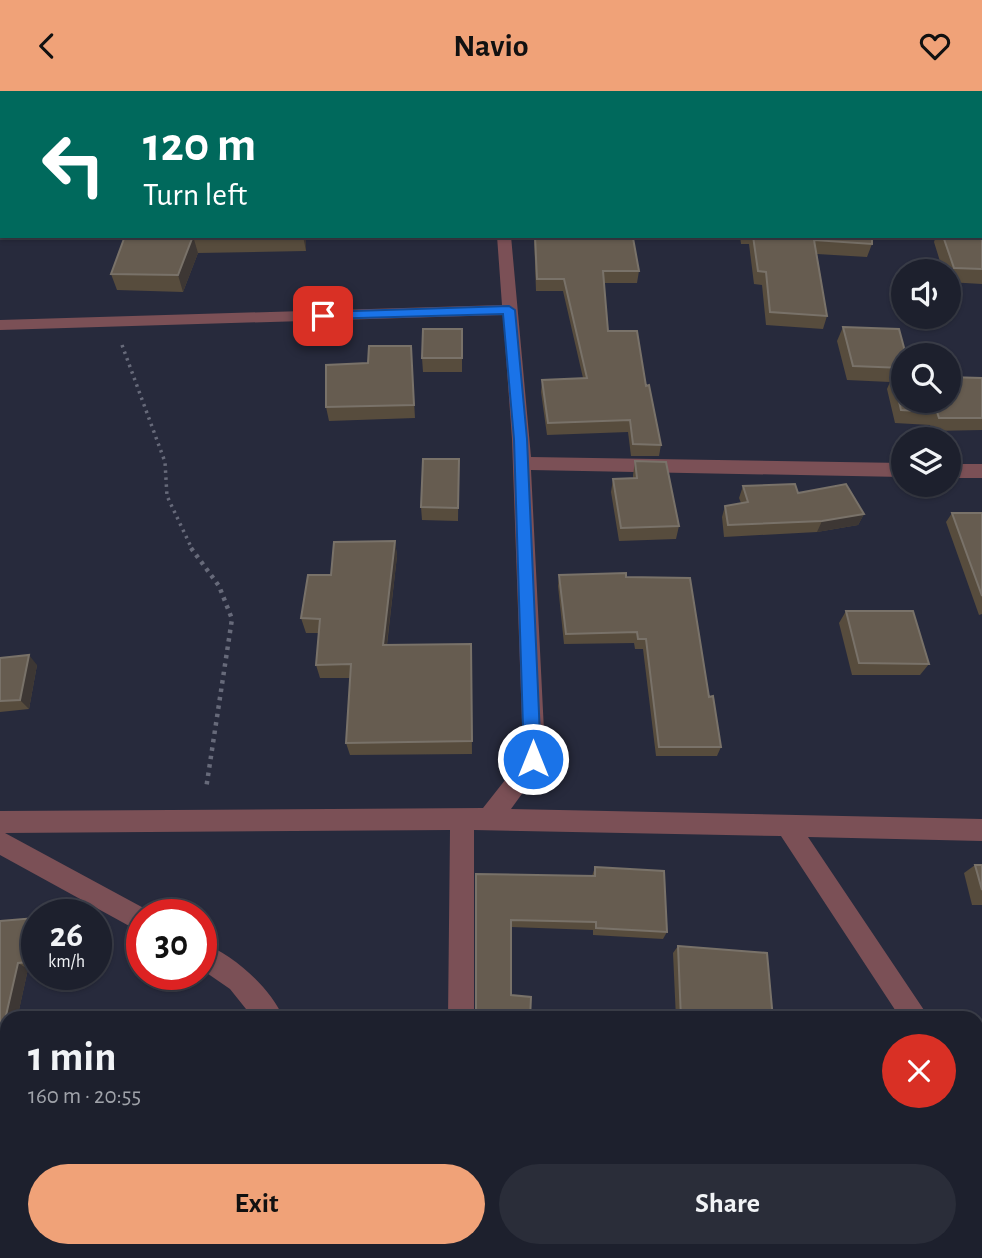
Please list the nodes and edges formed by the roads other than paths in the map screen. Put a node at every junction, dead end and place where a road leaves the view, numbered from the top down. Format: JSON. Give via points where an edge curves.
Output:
{"nodes":[{"id":1,"x":504,"y":238,"type":"edge"},
{"id":2,"x":509,"y":310,"type":"junction"},
{"id":3,"x":0,"y":325,"type":"edge"},
{"id":4,"x":521,"y":463,"type":"junction"},
{"id":5,"x":891,"y":470,"type":"edge"},
{"id":6,"x":961,"y":471,"type":"edge"},
{"id":7,"x":982,"y":471,"type":"edge"},
{"id":8,"x":489,"y":819,"type":"junction"},
{"id":9,"x":462,"y":820,"type":"junction"},
{"id":10,"x":0,"y":822,"type":"edge"},
{"id":11,"x":787,"y":826,"type":"junction"},
{"id":12,"x":982,"y":830,"type":"edge"},
{"id":13,"x":0,"y":842,"type":"edge"},
{"id":14,"x":126,"y":912,"type":"edge"},
{"id":15,"x":217,"y":965,"type":"edge"},
{"id":16,"x":264,"y":1011,"type":"edge"},
{"id":17,"x":461,"y":1011,"type":"edge"},
{"id":18,"x":911,"y":1011,"type":"edge"}],
"edges":[{"from":1,"to":2,"type":"street"},
{"from":2,"to":3,"type":"street"},
{"from":2,"to":4,"type":"street"},
{"from":4,"to":5,"type":"street"},
{"from":4,"to":8,"type":"street","via":[[534,751],[529,766]]},
{"from":6,"to":7,"type":"street"},
{"from":8,"to":9,"type":"street"},
{"from":8,"to":11,"type":"street"},
{"from":9,"to":10,"type":"street"},
{"from":9,"to":17,"type":"street"},
{"from":11,"to":12,"type":"street"},
{"from":11,"to":18,"type":"street"},
{"from":13,"to":14,"type":"street"},
{"from":15,"to":16,"type":"street","via":[[239,980]]}]}
